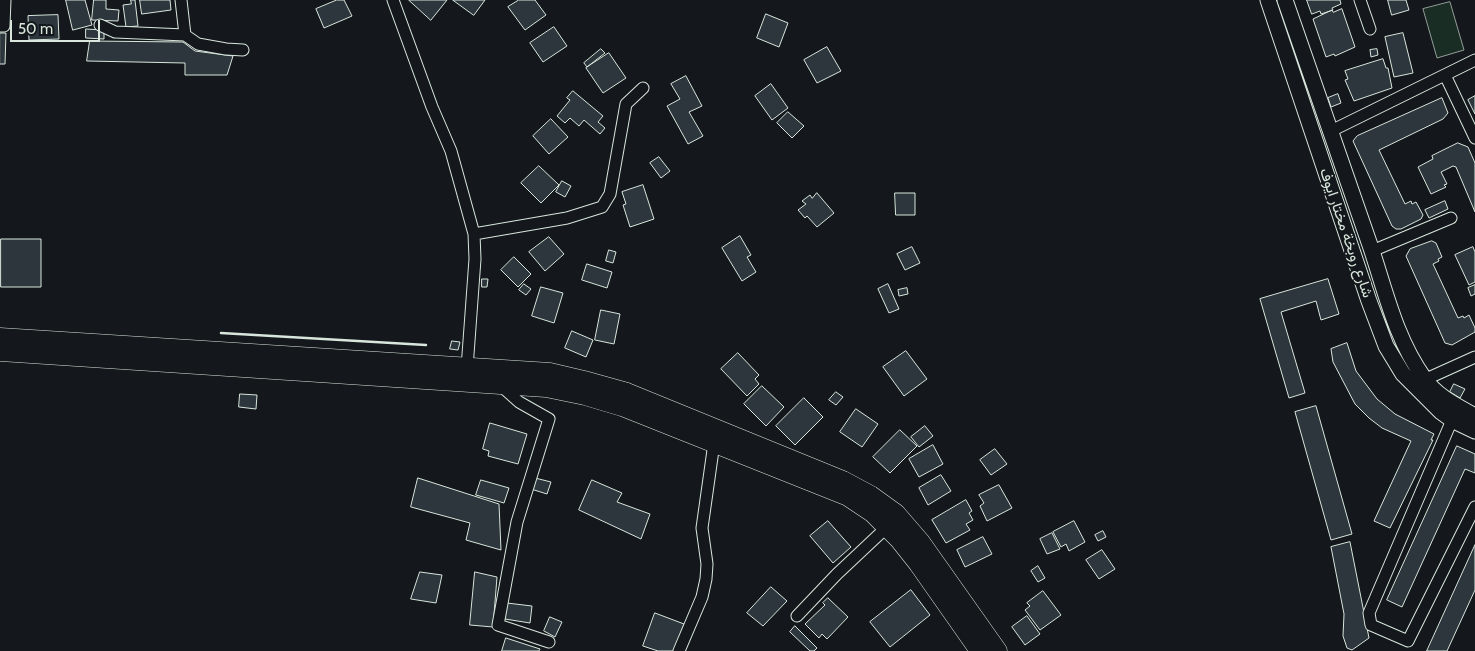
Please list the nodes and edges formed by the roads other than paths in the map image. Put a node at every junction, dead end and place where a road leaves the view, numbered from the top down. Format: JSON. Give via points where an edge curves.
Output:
{"nodes":[{"id":1,"x":5,"y":0,"type":"edge"},
{"id":2,"x":181,"y":0,"type":"edge"},
{"id":3,"x":393,"y":0,"type":"edge"},
{"id":4,"x":1268,"y":0,"type":"edge"},
{"id":5,"x":1286,"y":0,"type":"edge"},
{"id":6,"x":1360,"y":0,"type":"edge"},
{"id":7,"x":100,"y":25,"type":"dead end"},
{"id":8,"x":0,"y":26,"type":"edge"},
{"id":9,"x":1370,"y":28,"type":"dead end"},
{"id":10,"x":185,"y":35,"type":"junction"},
{"id":11,"x":243,"y":50,"type":"dead end"},
{"id":12,"x":1475,"y":60,"type":"edge"},
{"id":13,"x":1445,"y":74,"type":"junction"},
{"id":14,"x":643,"y":88,"type":"dead end"},
{"id":15,"x":1331,"y":131,"type":"junction"},
{"id":16,"x":1475,"y":138,"type":"edge"},
{"id":17,"x":1451,"y":218,"type":"dead end"},
{"id":18,"x":474,"y":234,"type":"junction"},
{"id":19,"x":1372,"y":251,"type":"junction"},
{"id":20,"x":0,"y":337,"type":"edge"},
{"id":21,"x":0,"y":352,"type":"edge"},
{"id":22,"x":1475,"y":357,"type":"edge"},
{"id":23,"x":467,"y":368,"type":"junction"},
{"id":24,"x":1424,"y":380,"type":"junction"},
{"id":25,"x":500,"y":385,"type":"junction"},
{"id":26,"x":1475,"y":416,"type":"edge"},
{"id":27,"x":1452,"y":420,"type":"junction"},
{"id":28,"x":1475,"y":431,"type":"edge"},
{"id":29,"x":714,"y":443,"type":"junction"},
{"id":30,"x":1475,"y":508,"type":"edge"},
{"id":31,"x":887,"y":527,"type":"junction"},
{"id":32,"x":797,"y":616,"type":"dead end"},
{"id":33,"x":549,"y":642,"type":"dead end"},
{"id":34,"x":679,"y":651,"type":"edge"},
{"id":35,"x":979,"y":651,"type":"edge"},
{"id":36,"x":998,"y":651,"type":"edge"}],
"edges":[{"from":1,"to":8,"type":"street","via":[[4,26]]},
{"from":2,"to":10,"type":"street"},
{"from":3,"to":18,"type":"street","via":[[451,151]]},
{"from":4,"to":27,"type":"street","name":"شارع روبخة مختار ايوف","via":[[1386,346],[1403,374]]},
{"from":5,"to":15,"type":"street","name":"شارع روبخة مختار ايوف"},
{"from":6,"to":9,"type":"street"},
{"from":7,"to":10,"type":"street","via":[[115,32]]},
{"from":10,"to":11,"type":"street","via":[[198,44]]},
{"from":12,"to":13,"type":"street"},
{"from":13,"to":15,"type":"street"},
{"from":13,"to":16,"type":"street"},
{"from":14,"to":18,"type":"street","via":[[626,104],[610,194],[602,207],[567,218]]},
{"from":15,"to":19,"type":"street","name":"شارع روبخة مختار ايوف"},
{"from":17,"to":19,"type":"street"},
{"from":18,"to":23,"type":"street"},
{"from":19,"to":24,"type":"street","name":"شارع روبخة مختار ايوف","via":[[1391,315]]},
{"from":20,"to":23,"type":"main road"},
{"from":21,"to":25,"type":"main road"},
{"from":22,"to":24,"type":"street"},
{"from":23,"to":36,"type":"main road","via":[[550,372],[627,392],[871,494],[896,513],[921,542]]},
{"from":24,"to":26,"type":"street","name":"شارع روبخة مختار ايوف","via":[[1443,398]]},
{"from":25,"to":29,"type":"main road","via":[[546,388],[585,396]]},
{"from":25,"to":33,"type":"street","via":[[519,402],[549,419],[517,522],[498,625]]},
{"from":27,"to":28,"type":"street","name":"شارع روبخة مختار ايوف"},
{"from":27,"to":30,"type":"street","via":[[1369,614],[1371,625],[1408,641]]},
{"from":29,"to":31,"type":"main road","via":[[848,497]]},
{"from":29,"to":34,"type":"street","via":[[702,528],[706,579],[702,598]]},
{"from":31,"to":32,"type":"street"},
{"from":31,"to":35,"type":"main road","via":[[918,564]]}]}
